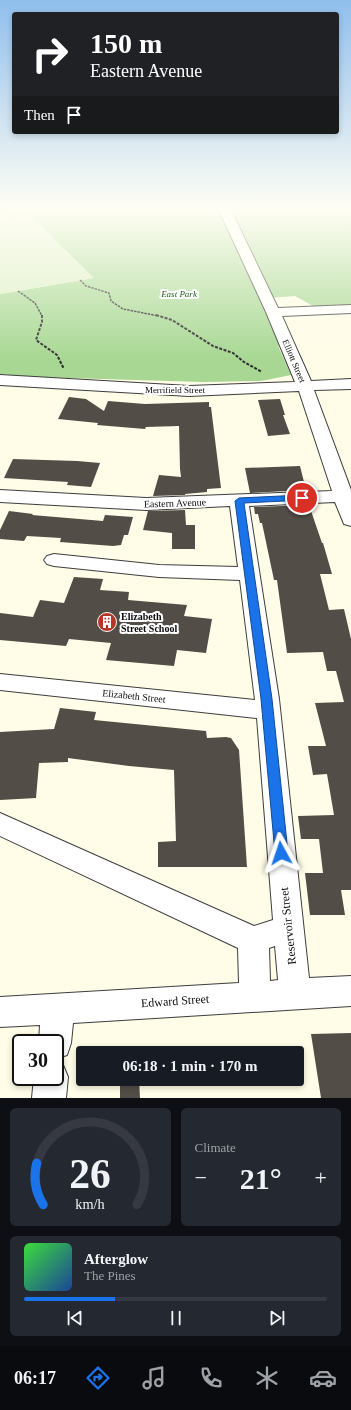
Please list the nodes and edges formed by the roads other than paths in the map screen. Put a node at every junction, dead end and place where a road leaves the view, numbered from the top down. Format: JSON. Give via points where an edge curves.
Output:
{"nodes":[{"id":1,"x":248,"y":259,"type":"edge"},
{"id":2,"x":351,"y":309,"type":"edge"},
{"id":3,"x":273,"y":312,"type":"junction"},
{"id":4,"x":0,"y":380,"type":"edge"},
{"id":5,"x":351,"y":384,"type":"edge"},
{"id":6,"x":305,"y":386,"type":"junction"},
{"id":7,"x":0,"y":496,"type":"edge"},
{"id":8,"x":347,"y":496,"type":"edge"},
{"id":9,"x":239,"y":501,"type":"junction"},
{"id":10,"x":351,"y":520,"type":"edge"},
{"id":11,"x":54,"y":560,"type":"dead end"},
{"id":12,"x":249,"y":574,"type":"junction"},
{"id":13,"x":0,"y":682,"type":"edge"},
{"id":14,"x":268,"y":710,"type":"junction"},
{"id":15,"x":0,"y":824,"type":"edge"},
{"id":16,"x":289,"y":932,"type":"junction"},
{"id":17,"x":252,"y":940,"type":"junction"},
{"id":18,"x":351,"y":991,"type":"edge"},
{"id":19,"x":295,"y":994,"type":"junction"},
{"id":20,"x":255,"y":996,"type":"junction"},
{"id":21,"x":58,"y":1009,"type":"junction"},
{"id":22,"x":0,"y":1012,"type":"edge"},
{"id":23,"x":56,"y":1034,"type":"edge"},
{"id":24,"x":50,"y":1086,"type":"edge"},
{"id":25,"x":49,"y":1098,"type":"edge"}],
"edges":[{"from":1,"to":3,"type":"street","name":"Elliott Street"},
{"from":2,"to":3,"type":"street"},
{"from":3,"to":6,"type":"street","name":"Elliott Street"},
{"from":4,"to":6,"type":"street","name":"Merrifield Street","via":[[189,391]]},
{"from":5,"to":6,"type":"street","name":"Merrifield Street"},
{"from":6,"to":8,"type":"street","name":"Elliott Street"},
{"from":7,"to":9,"type":"street","name":"Eastern Avenue","via":[[146,504]]},
{"from":8,"to":9,"type":"street","name":"Eastern Avenue"},
{"from":8,"to":10,"type":"street","name":"Elliott Street"},
{"from":9,"to":12,"type":"street","name":"Reservoir Street"},
{"from":11,"to":12,"type":"street","via":[[159,571]]},
{"from":12,"to":14,"type":"street","name":"Reservoir Street"},
{"from":13,"to":14,"type":"street","name":"Elizabeth Street"},
{"from":14,"to":16,"type":"street","name":"Reservoir Street"},
{"from":15,"to":17,"type":"street"},
{"from":16,"to":17,"type":"street","via":[[274,933]]},
{"from":16,"to":19,"type":"street","name":"Reservoir Street"},
{"from":17,"to":20,"type":"street"},
{"from":18,"to":19,"type":"street","name":"Edward Street"},
{"from":19,"to":20,"type":"street","name":"Edward Street"},
{"from":20,"to":21,"type":"street","name":"Edward Street"},
{"from":21,"to":22,"type":"street","name":"Edward Street"},
{"from":21,"to":23,"type":"street"},
{"from":24,"to":25,"type":"street"}]}
